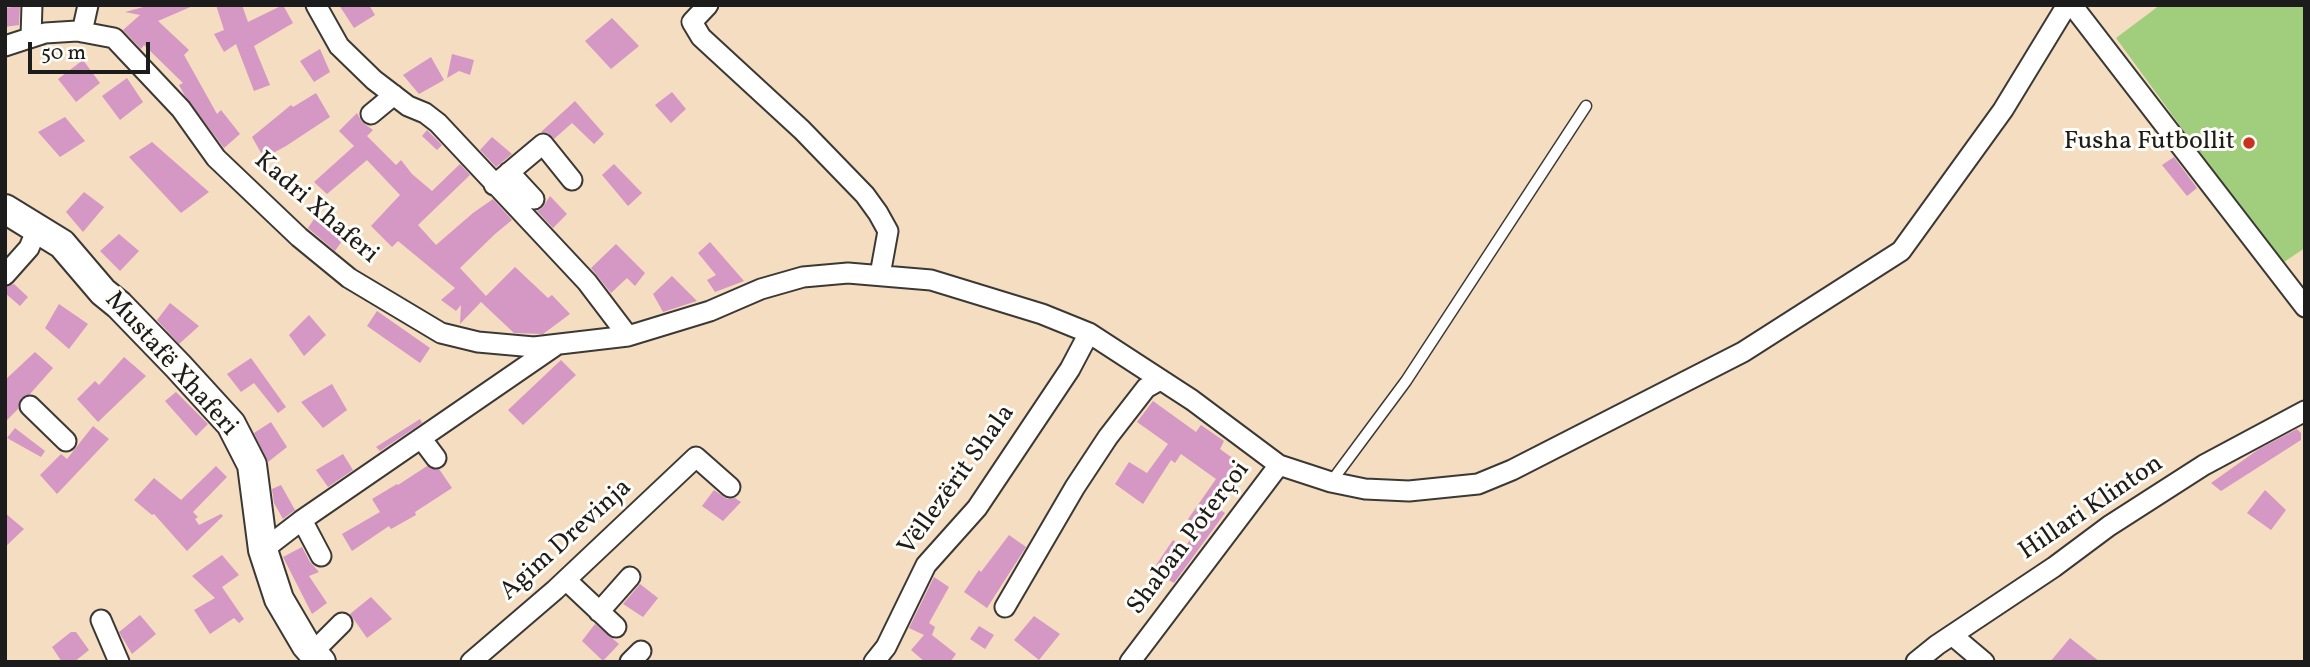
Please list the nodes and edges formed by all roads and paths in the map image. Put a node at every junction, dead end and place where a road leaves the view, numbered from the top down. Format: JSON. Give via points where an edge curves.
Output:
{"nodes":[{"id":1,"x":32,"y":5,"type":"edge"},
{"id":2,"x":88,"y":5,"type":"edge"},
{"id":3,"x":316,"y":5,"type":"edge"},
{"id":4,"x":708,"y":5,"type":"edge"},
{"id":5,"x":2070,"y":5,"type":"edge"},
{"id":6,"x":82,"y":32,"type":"junction"},
{"id":7,"x":31,"y":37,"type":"junction"},
{"id":8,"x":5,"y":46,"type":"edge"},
{"id":9,"x":394,"y":95,"type":"junction"},
{"id":10,"x":1586,"y":106,"type":"dead end"},
{"id":11,"x":371,"y":114,"type":"dead end"},
{"id":12,"x":501,"y":178,"type":"junction"},
{"id":13,"x":572,"y":180,"type":"dead end"},
{"id":14,"x":534,"y":199,"type":"dead end"},
{"id":15,"x":14,"y":214,"type":"edge"},
{"id":16,"x":5,"y":275,"type":"edge"},
{"id":17,"x":880,"y":275,"type":"junction"},
{"id":18,"x":2305,"y":307,"type":"edge"},
{"id":19,"x":1089,"y":333,"type":"junction"},
{"id":20,"x":628,"y":335,"type":"junction"},
{"id":21,"x":558,"y":344,"type":"junction"},
{"id":22,"x":1160,"y":380,"type":"junction"},
{"id":23,"x":30,"y":405,"type":"dead end"},
{"id":24,"x":2301,"y":417,"type":"edge"},
{"id":25,"x":421,"y":438,"type":"junction"},
{"id":26,"x":66,"y":441,"type":"dead end"},
{"id":27,"x":436,"y":458,"type":"dead end"},
{"id":28,"x":1279,"y":465,"type":"junction"},
{"id":29,"x":1331,"y":482,"type":"junction"},
{"id":30,"x":730,"y":487,"type":"dead end"},
{"id":31,"x":302,"y":520,"type":"junction"},
{"id":32,"x":263,"y":550,"type":"junction"},
{"id":33,"x":321,"y":556,"type":"dead end"},
{"id":34,"x":630,"y":577,"type":"dead end"},
{"id":35,"x":565,"y":580,"type":"junction"},
{"id":36,"x":1005,"y":607,"type":"dead end"},
{"id":37,"x":599,"y":612,"type":"junction"},
{"id":38,"x":101,"y":620,"type":"dead end"},
{"id":39,"x":342,"y":623,"type":"dead end"},
{"id":40,"x":615,"y":628,"type":"dead end"},
{"id":41,"x":1952,"y":635,"type":"junction"},
{"id":42,"x":317,"y":657,"type":"edge"},
{"id":43,"x":119,"y":662,"type":"edge"},
{"id":44,"x":471,"y":662,"type":"edge"},
{"id":45,"x":874,"y":662,"type":"edge"},
{"id":46,"x":1130,"y":662,"type":"edge"},
{"id":47,"x":1916,"y":662,"type":"edge"},
{"id":48,"x":1984,"y":662,"type":"edge"}],
"edges":[{"from":1,"to":7,"type":"street"},
{"from":2,"to":6,"type":"street"},
{"from":3,"to":9,"type":"street","via":[[339,46]]},
{"from":4,"to":17,"type":"street","via":[[692,22],[701,37],[802,130],[865,194],[878,214],[888,231]]},
{"from":5,"to":18,"type":"street"},
{"from":5,"to":29,"type":"street","via":[[2003,110],[1901,251],[1743,352],[1501,475],[1478,484],[1409,491]]},
{"from":6,"to":7,"type":"street","name":"Kadri Xhaferi"},
{"from":6,"to":21,"type":"street","name":"Kadri Xhaferi","via":[[114,38],[181,108],[216,158],[349,278],[441,333],[478,342],[534,347]]},
{"from":7,"to":8,"type":"street","name":"Kadri Xhaferi"},
{"from":9,"to":11,"type":"street"},
{"from":9,"to":12,"type":"street","via":[[438,123]]},
{"from":10,"to":29,"type":"lane","via":[[1406,382]]},
{"from":12,"to":13,"type":"street","via":[[543,144]]},
{"from":12,"to":14,"type":"street"},
{"from":12,"to":20,"type":"street"},
{"from":15,"to":16,"type":"street","via":[[29,248]]},
{"from":15,"to":32,"type":"street","name":"Mustafë Xhaferi","via":[[62,244],[231,424],[252,465]]},
{"from":17,"to":19,"type":"street","name":"Shaban Poterçoi","via":[[931,280]]},
{"from":17,"to":20,"type":"street","name":"Kadri Xhaferi","via":[[803,276]]},
{"from":19,"to":22,"type":"street","name":"Shaban Poterçoi"},
{"from":19,"to":45,"type":"street","name":"Vëllezërit Shala","via":[[977,508],[926,565]]},
{"from":20,"to":21,"type":"street","name":"Kadri Xhaferi"},
{"from":21,"to":25,"type":"street"},
{"from":22,"to":28,"type":"street","name":"Shaban Poterçoi"},
{"from":22,"to":36,"type":"street","via":[[1146,388],[1108,437]]},
{"from":23,"to":26,"type":"street"},
{"from":24,"to":41,"type":"street","name":"Hillari Klinton","via":[[2204,465]]},
{"from":25,"to":27,"type":"street"},
{"from":25,"to":31,"type":"street"},
{"from":28,"to":29,"type":"street"},
{"from":28,"to":46,"type":"street","name":"Shaban Poterçoi"},
{"from":30,"to":35,"type":"street","name":"Agim Drevinja","via":[[696,457]]},
{"from":31,"to":32,"type":"street"},
{"from":31,"to":33,"type":"street"},
{"from":32,"to":42,"type":"street","name":"Mustafë Xhaferi","via":[[279,599]]},
{"from":34,"to":37,"type":"street"},
{"from":35,"to":37,"type":"street"},
{"from":35,"to":44,"type":"street","name":"Agim Drevinja"},
{"from":37,"to":40,"type":"street"},
{"from":38,"to":43,"type":"street"},
{"from":39,"to":42,"type":"street"},
{"from":41,"to":47,"type":"street","name":"Hillari Klinton"},
{"from":41,"to":48,"type":"street"}]}
